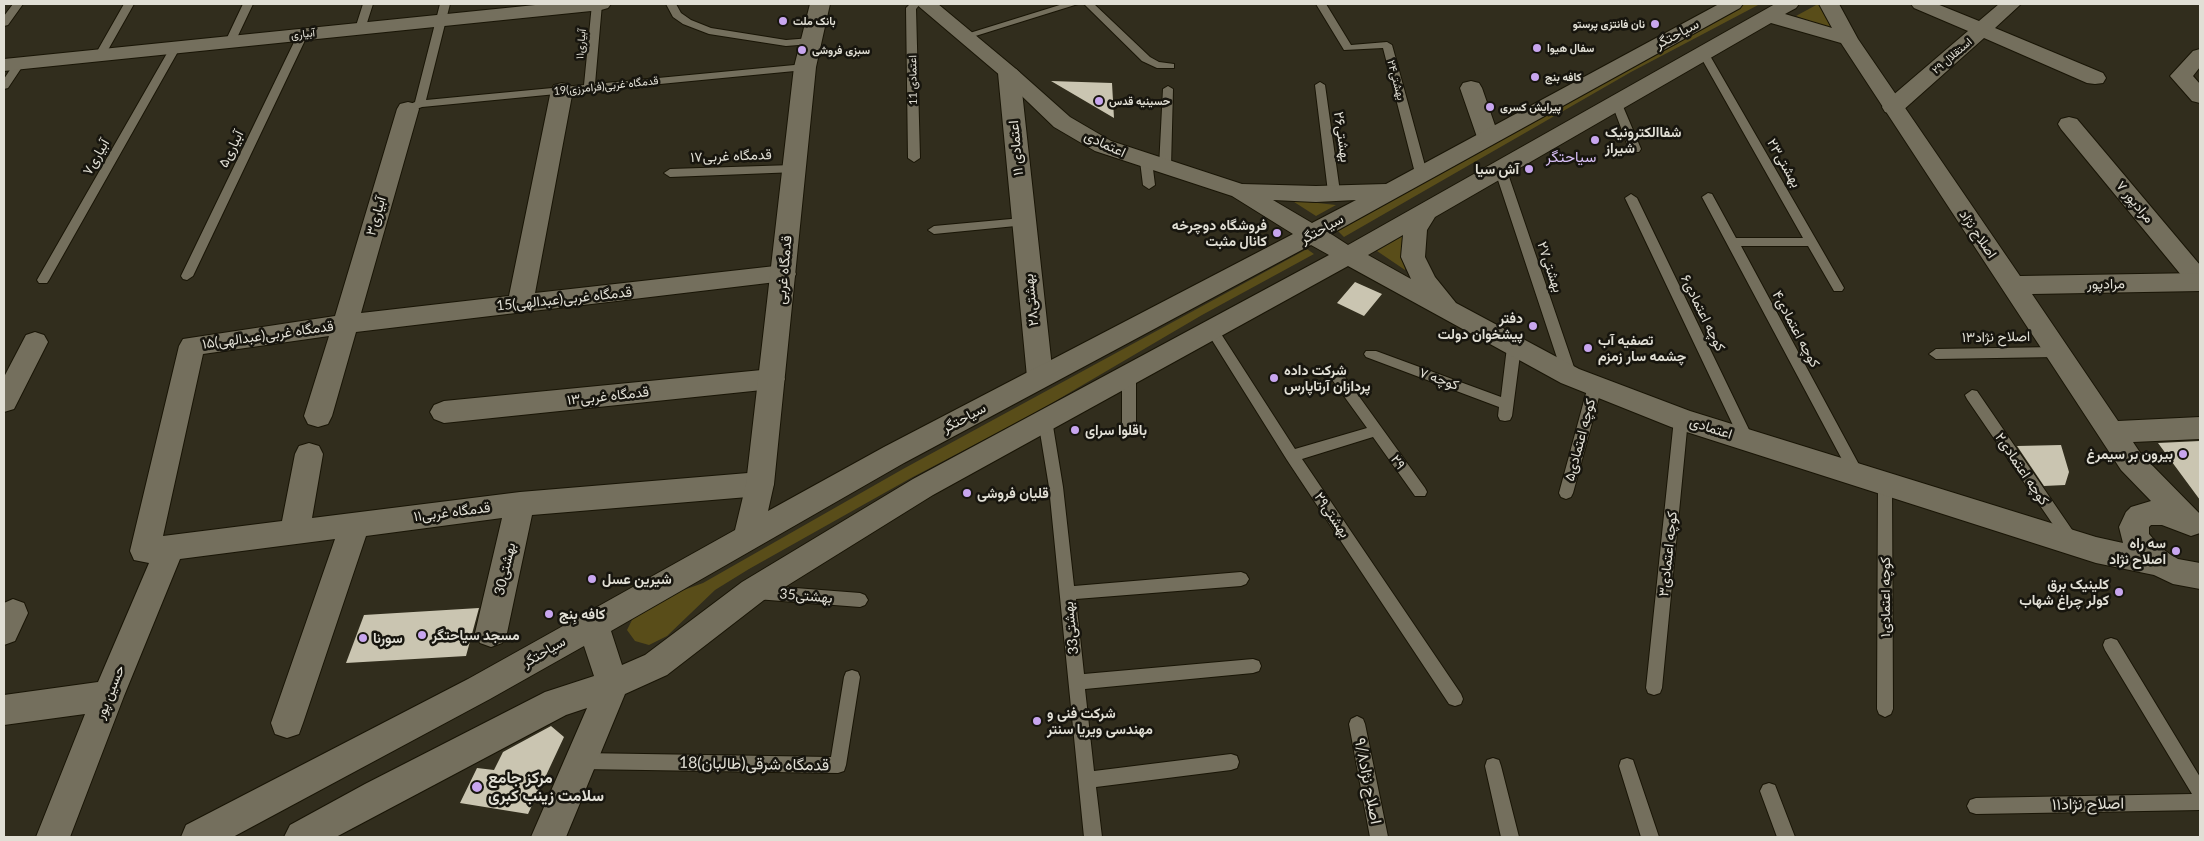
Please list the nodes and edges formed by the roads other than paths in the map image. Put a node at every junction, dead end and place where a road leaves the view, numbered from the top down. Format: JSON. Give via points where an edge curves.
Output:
{"nodes":[{"id":1,"x":18,"y":4,"type":"edge"},
{"id":2,"x":130,"y":4,"type":"edge"},
{"id":3,"x":248,"y":4,"type":"edge"},
{"id":4,"x":368,"y":4,"type":"edge"},
{"id":5,"x":597,"y":4,"type":"edge"},
{"id":6,"x":601,"y":4,"type":"edge"},
{"id":7,"x":671,"y":4,"type":"edge"},
{"id":8,"x":816,"y":4,"type":"edge"},
{"id":9,"x":820,"y":4,"type":"edge"},
{"id":10,"x":826,"y":4,"type":"edge"},
{"id":11,"x":1073,"y":4,"type":"edge"},
{"id":12,"x":1089,"y":4,"type":"edge"},
{"id":13,"x":1321,"y":4,"type":"edge"},
{"id":14,"x":1732,"y":4,"type":"edge"},
{"id":15,"x":1789,"y":4,"type":"edge"},
{"id":16,"x":1829,"y":4,"type":"edge"},
{"id":17,"x":1921,"y":4,"type":"edge"},
{"id":18,"x":2011,"y":4,"type":"edge"},
{"id":19,"x":913,"y":5,"type":"edge"},
{"id":20,"x":554,"y":6,"type":"edge"},
{"id":21,"x":443,"y":12,"type":"edge"},
{"id":22,"x":1769,"y":16,"type":"junction"},
{"id":23,"x":4,"y":23,"type":"edge"},
{"id":24,"x":360,"y":28,"type":"junction"},
{"id":25,"x":1980,"y":31,"type":"junction"},
{"id":26,"x":303,"y":34,"type":"junction"},
{"id":27,"x":966,"y":36,"type":"junction"},
{"id":28,"x":1848,"y":38,"type":"junction"},
{"id":29,"x":812,"y":41,"type":"junction"},
{"id":30,"x":230,"y":42,"type":"junction"},
{"id":31,"x":175,"y":48,"type":"junction"},
{"id":32,"x":1704,"y":54,"type":"junction"},
{"id":33,"x":100,"y":55,"type":"junction"},
{"id":34,"x":2200,"y":55,"type":"edge"},
{"id":35,"x":12,"y":64,"type":"edge"},
{"id":36,"x":1170,"y":66,"type":"dead end"},
{"id":37,"x":805,"y":67,"type":"junction"},
{"id":38,"x":1009,"y":73,"type":"junction"},
{"id":39,"x":2095,"y":78,"type":"dead end"},
{"id":40,"x":1320,"y":85,"type":"dead end"},
{"id":41,"x":4,"y":86,"type":"edge"},
{"id":42,"x":589,"y":87,"type":"junction"},
{"id":43,"x":1471,"y":88,"type":"dead end"},
{"id":44,"x":1168,"y":89,"type":"dead end"},
{"id":45,"x":562,"y":90,"type":"junction"},
{"id":46,"x":2200,"y":96,"type":"edge"},
{"id":47,"x":1617,"y":104,"type":"junction"},
{"id":48,"x":414,"y":107,"type":"junction"},
{"id":49,"x":1893,"y":107,"type":"junction"},
{"id":50,"x":2069,"y":124,"type":"dead end"},
{"id":51,"x":1488,"y":136,"type":"junction"},
{"id":52,"x":1635,"y":149,"type":"dead end"},
{"id":53,"x":914,"y":158,"type":"dead end"},
{"id":54,"x":1155,"y":164,"type":"junction"},
{"id":55,"x":1500,"y":168,"type":"junction"},
{"id":56,"x":793,"y":169,"type":"junction"},
{"id":57,"x":670,"y":173,"type":"dead end"},
{"id":58,"x":1421,"y":173,"type":"junction"},
{"id":59,"x":1149,"y":185,"type":"dead end"},
{"id":60,"x":1389,"y":190,"type":"junction"},
{"id":61,"x":1240,"y":191,"type":"junction"},
{"id":62,"x":1334,"y":192,"type":"junction"},
{"id":63,"x":1033,"y":197,"type":"dead end"},
{"id":64,"x":1708,"y":197,"type":"dead end"},
{"id":65,"x":1631,"y":198,"type":"dead end"},
{"id":66,"x":1426,"y":212,"type":"junction"},
{"id":67,"x":1022,"y":222,"type":"junction"},
{"id":68,"x":934,"y":230,"type":"dead end"},
{"id":69,"x":1312,"y":234,"type":"junction"},
{"id":70,"x":1732,"y":242,"type":"junction"},
{"id":71,"x":1812,"y":242,"type":"junction"},
{"id":72,"x":1026,"y":256,"type":"junction"},
{"id":73,"x":1347,"y":256,"type":"junction"},
{"id":74,"x":784,"y":274,"type":"junction"},
{"id":75,"x":187,"y":276,"type":"dead end"},
{"id":76,"x":43,"y":280,"type":"dead end"},
{"id":77,"x":2200,"y":281,"type":"edge"},
{"id":78,"x":1298,"y":282,"type":"junction"},
{"id":79,"x":2012,"y":285,"type":"junction"},
{"id":80,"x":1838,"y":288,"type":"dead end"},
{"id":81,"x":520,"y":304,"type":"junction"},
{"id":82,"x":1443,"y":308,"type":"junction"},
{"id":83,"x":344,"y":324,"type":"junction"},
{"id":84,"x":1211,"y":329,"type":"junction"},
{"id":85,"x":35,"y":342,"type":"dead end"},
{"id":86,"x":192,"y":346,"type":"joint"},
{"id":87,"x":1514,"y":347,"type":"junction"},
{"id":88,"x":2056,"y":352,"type":"junction"},
{"id":89,"x":1371,"y":354,"type":"dead end"},
{"id":90,"x":1936,"y":354,"type":"dead end"},
{"id":91,"x":1129,"y":373,"type":"junction"},
{"id":92,"x":1335,"y":374,"type":"dead end"},
{"id":93,"x":1040,"y":377,"type":"junction"},
{"id":94,"x":772,"y":379,"type":"junction"},
{"id":95,"x":1583,"y":381,"type":"junction"},
{"id":96,"x":1972,"y":395,"type":"dead end"},
{"id":97,"x":4,"y":402,"type":"edge"},
{"id":98,"x":1506,"y":410,"type":"joint"},
{"id":99,"x":444,"y":412,"type":"dead end"},
{"id":100,"x":318,"y":416,"type":"dead end"},
{"id":101,"x":1682,"y":419,"type":"junction"},
{"id":102,"x":1044,"y":420,"type":"junction"},
{"id":103,"x":1129,"y":423,"type":"dead end"},
{"id":104,"x":2200,"y":428,"type":"edge"},
{"id":105,"x":1376,"y":431,"type":"junction"},
{"id":106,"x":2111,"y":432,"type":"junction"},
{"id":107,"x":1747,"y":440,"type":"junction"},
{"id":108,"x":309,"y":454,"type":"dead end"},
{"id":109,"x":894,"y":455,"type":"junction"},
{"id":110,"x":1292,"y":456,"type":"junction"},
{"id":111,"x":2131,"y":462,"type":"junction"},
{"id":112,"x":1858,"y":476,"type":"junction"},
{"id":113,"x":760,"y":484,"type":"junction"},
{"id":114,"x":1885,"y":484,"type":"junction"},
{"id":115,"x":923,"y":487,"type":"junction"},
{"id":116,"x":1420,"y":492,"type":"dead end"},
{"id":117,"x":1566,"y":493,"type":"dead end"},
{"id":118,"x":520,"y":504,"type":"junction"},
{"id":119,"x":355,"y":524,"type":"junction"},
{"id":120,"x":2138,"y":526,"type":"junction"},
{"id":121,"x":2196,"y":527,"type":"edge"},
{"id":122,"x":295,"y":532,"type":"junction"},
{"id":123,"x":748,"y":536,"type":"junction"},
{"id":124,"x":2084,"y":546,"type":"junction"},
{"id":125,"x":158,"y":550,"type":"junction"},
{"id":126,"x":2187,"y":574,"type":"edge"},
{"id":127,"x":1241,"y":579,"type":"dead end"},
{"id":128,"x":752,"y":591,"type":"junction"},
{"id":129,"x":1068,"y":594,"type":"junction"},
{"id":130,"x":860,"y":600,"type":"dead end"},
{"id":131,"x":593,"y":624,"type":"junction"},
{"id":132,"x":491,"y":633,"type":"dead end"},
{"id":133,"x":2111,"y":645,"type":"dead end"},
{"id":134,"x":1254,"y":666,"type":"dead end"},
{"id":135,"x":852,"y":677,"type":"dead end"},
{"id":136,"x":1077,"y":682,"type":"junction"},
{"id":137,"x":613,"y":684,"type":"junction"},
{"id":138,"x":1654,"y":688,"type":"dead end"},
{"id":139,"x":108,"y":696,"type":"junction"},
{"id":140,"x":1455,"y":699,"type":"dead end"},
{"id":141,"x":1885,"y":709,"type":"dead end"},
{"id":142,"x":4,"y":710,"type":"edge"},
{"id":143,"x":287,"y":723,"type":"dead end"},
{"id":144,"x":1357,"y":724,"type":"dead end"},
{"id":145,"x":581,"y":761,"type":"junction"},
{"id":146,"x":1231,"y":762,"type":"dead end"},
{"id":147,"x":1493,"y":766,"type":"dead end"},
{"id":148,"x":1628,"y":766,"type":"dead end"},
{"id":149,"x":1087,"y":780,"type":"junction"},
{"id":150,"x":1769,"y":791,"type":"dead end"},
{"id":151,"x":2200,"y":792,"type":"edge"},
{"id":152,"x":2200,"y":802,"type":"edge"},
{"id":153,"x":1976,"y":806,"type":"dead end"},
{"id":154,"x":53,"y":837,"type":"edge"},
{"id":155,"x":198,"y":837,"type":"edge"},
{"id":156,"x":302,"y":837,"type":"edge"},
{"id":157,"x":549,"y":837,"type":"edge"},
{"id":158,"x":1093,"y":837,"type":"edge"},
{"id":159,"x":1380,"y":837,"type":"edge"},
{"id":160,"x":1510,"y":837,"type":"edge"},
{"id":161,"x":1650,"y":837,"type":"edge"},
{"id":162,"x":1786,"y":837,"type":"edge"}],
"edges":[{"from":1,"to":23,"type":"lane"},
{"from":2,"to":33,"type":"lane"},
{"from":3,"to":30,"type":"lane"},
{"from":4,"to":24,"type":"lane"},
{"from":5,"to":6,"type":"street","name":"آبیاری"},
{"from":5,"to":20,"type":"street","name":"آبیاری"},
{"from":5,"to":42,"type":"lane","name":"آبیاری۱۱"},
{"from":7,"to":29,"type":"lane","via":[[677,15],[709,31],[786,44]]},
{"from":8,"to":9,"type":"street"},
{"from":9,"to":10,"type":"street"},
{"from":9,"to":29,"type":"street","name":"قدمگاه غربی"},
{"from":11,"to":27,"type":"lane"},
{"from":12,"to":36,"type":"lane","via":[[1146,59],[1157,65]]},
{"from":13,"to":58,"type":"lane","name":"۲۴بهشتی","via":[[1348,48],[1388,45]]},
{"from":14,"to":51,"type":"street","name":"سیاحتگر"},
{"from":15,"to":22,"type":"street"},
{"from":16,"to":28,"type":"street","name":"اصلاح نژاد"},
{"from":17,"to":25,"type":"street"},
{"from":18,"to":25,"type":"street","name":"۲۹ استقلال"},
{"from":19,"to":27,"type":"street","name":"اعتمادی"},
{"from":19,"to":53,"type":"lane","name":"11 اعتمادی"},
{"from":20,"to":21,"type":"street","name":"آبیاری"},
{"from":21,"to":24,"type":"street","name":"آبیاری"},
{"from":21,"to":48,"type":"lane","name":"آبیاری۳"},
{"from":22,"to":28,"type":"street"},
{"from":22,"to":32,"type":"street"},
{"from":24,"to":26,"type":"street","name":"آبیاری"},
{"from":25,"to":39,"type":"street"},
{"from":25,"to":49,"type":"street","name":"۲۹ استقلال"},
{"from":26,"to":30,"type":"street","name":"آبیاری"},
{"from":26,"to":75,"type":"lane","name":"آبیاری۵"},
{"from":27,"to":38,"type":"street","name":"اعتمادی"},
{"from":28,"to":49,"type":"street","name":"اصلاح نژاد"},
{"from":29,"to":37,"type":"street","name":"قدمگاه غربی"},
{"from":30,"to":31,"type":"street","name":"آبیاری"},
{"from":31,"to":33,"type":"street","name":"آبیاری"},
{"from":31,"to":76,"type":"lane","name":"آبیاری۷"},
{"from":32,"to":47,"type":"street"},
{"from":32,"to":71,"type":"lane","name":"۲۳بهشتی"},
{"from":33,"to":35,"type":"street","name":"آبیاری"},
{"from":34,"to":46,"type":"street","via":[[2181,76]]},
{"from":35,"to":41,"type":"lane"},
{"from":37,"to":42,"type":"lane","name":"19قدمگاه غربی(فرامرزی)"},
{"from":37,"to":56,"type":"street","name":"قدمگاه غربی"},
{"from":38,"to":54,"type":"street","name":"اعتمادی","via":[[1062,122],[1103,146]]},
{"from":38,"to":67,"type":"street","name":"۱۱ اعتمادی"},
{"from":40,"to":62,"type":"lane","name":"۲۶بهشتی"},
{"from":42,"to":45,"type":"lane","name":"19قدمگاه غربی(فرامرزی)"},
{"from":43,"to":51,"type":"street"},
{"from":44,"to":54,"type":"lane"},
{"from":45,"to":48,"type":"lane","name":"19قدمگاه غربی(فرامرزی)"},
{"from":45,"to":81,"type":"street"},
{"from":47,"to":52,"type":"lane"},
{"from":47,"to":55,"type":"street"},
{"from":48,"to":83,"type":"street","name":"آبیاری۳"},
{"from":49,"to":79,"type":"street","name":"اصلاح نژاد"},
{"from":50,"to":77,"type":"street","name":"۷ مرادپور"},
{"from":51,"to":58,"type":"street","name":"سیاحتگر"},
{"from":54,"to":59,"type":"lane"},
{"from":54,"to":61,"type":"street","name":"اعتمادی"},
{"from":55,"to":66,"type":"street"},
{"from":55,"to":95,"type":"lane","name":"۲۷بهشتی"},
{"from":56,"to":57,"type":"lane","name":"قدمگاه غربی۱۷"},
{"from":56,"to":74,"type":"street","name":"قدمگاه غربی"},
{"from":58,"to":60,"type":"street","name":"سیاحتگر"},
{"from":60,"to":62,"type":"street"},
{"from":60,"to":69,"type":"street","name":"سیاحتگر"},
{"from":61,"to":62,"type":"street"},
{"from":61,"to":69,"type":"street","name":"اعتمادی"},
{"from":63,"to":72,"type":"lane"},
{"from":64,"to":70,"type":"lane","name":"کوچه اعتمادی۴"},
{"from":65,"to":107,"type":"lane","name":"کوچه اعتمادی۶"},
{"from":66,"to":73,"type":"street"},
{"from":66,"to":82,"type":"street","via":[[1415,230],[1413,257]]},
{"from":67,"to":68,"type":"lane"},
{"from":67,"to":72,"type":"street","name":"۲۸بهشتی"},
{"from":69,"to":73,"type":"street","name":"اعتمادی"},
{"from":69,"to":93,"type":"street","name":"سیاحتگر"},
{"from":70,"to":71,"type":"lane"},
{"from":70,"to":112,"type":"lane","name":"کوچه اعتمادی۴"},
{"from":71,"to":80,"type":"lane","name":"۲۳بهشتی"},
{"from":72,"to":93,"type":"street","name":"۲۸بهشتی"},
{"from":73,"to":78,"type":"street"},
{"from":73,"to":82,"type":"street","name":"اعتمادی"},
{"from":74,"to":81,"type":"street","name":"15قدمگاه غربی(عبدالهی)"},
{"from":74,"to":94,"type":"street","name":"قدمگاه غربی"},
{"from":77,"to":79,"type":"street","name":"مرادپور"},
{"from":78,"to":82,"type":"street","via":[[1355,274]]},
{"from":78,"to":84,"type":"street"},
{"from":79,"to":88,"type":"street","name":"اصلاح نژاد"},
{"from":81,"to":83,"type":"street","name":"15قدمگاه غربی(عبدالهی)"},
{"from":82,"to":87,"type":"street","name":"اعتمادی"},
{"from":83,"to":86,"type":"street","name":"قدمگاه غربی(عبدالهی)۱۵"},
{"from":83,"to":100,"type":"street","name":"آبیاری۳"},
{"from":84,"to":91,"type":"street"},
{"from":84,"to":110,"type":"lane","name":"۲۹بهشتی"},
{"from":85,"to":97,"type":"street"},
{"from":86,"to":125,"type":"street","name":"حسین پور"},
{"from":87,"to":95,"type":"street","name":"اعتمادی"},
{"from":87,"to":98,"type":"lane"},
{"from":88,"to":90,"type":"lane","name":"۱۳اصلاح نژاد"},
{"from":88,"to":106,"type":"street","name":"اصلاح نژاد"},
{"from":89,"to":98,"type":"lane","name":"کوچه ۷"},
{"from":91,"to":102,"type":"street"},
{"from":91,"to":103,"type":"lane"},
{"from":92,"to":105,"type":"lane","name":"۲۹"},
{"from":93,"to":109,"type":"street","name":"سیاحتگر"},
{"from":94,"to":99,"type":"street","name":"قدمگاه غربی۱۳"},
{"from":94,"to":113,"type":"street","name":"قدمگاه غربی"},
{"from":95,"to":101,"type":"street","name":"اعتمادی"},
{"from":95,"to":117,"type":"lane","name":"کوچه اعتمادی۵"},
{"from":96,"to":124,"type":"lane","name":"کوچه اعتمادی۲"},
{"from":101,"to":107,"type":"street","name":"اعتمادی"},
{"from":101,"to":138,"type":"lane","name":"کوچه اعتمادی۳"},
{"from":102,"to":115,"type":"street"},
{"from":102,"to":129,"type":"lane","name":"33بهشتی","via":[[1056,486]]},
{"from":104,"to":106,"type":"street"},
{"from":105,"to":110,"type":"lane"},
{"from":105,"to":116,"type":"lane","name":"۲۹"},
{"from":106,"to":111,"type":"street","name":"اصلاح نژاد"},
{"from":107,"to":112,"type":"street","name":"اعتمادی"},
{"from":108,"to":122,"type":"street"},
{"from":109,"to":115,"type":"street"},
{"from":109,"to":123,"type":"street","name":"سیاحتگر"},
{"from":110,"to":140,"type":"lane","name":"۲۹بهشتی"},
{"from":111,"to":120,"type":"street"},
{"from":111,"to":121,"type":"street"},
{"from":112,"to":114,"type":"street","name":"اعتمادی"},
{"from":113,"to":118,"type":"street","name":"قدمگاه غربی۱۱"},
{"from":113,"to":123,"type":"street","name":"قدمگاه غربی"},
{"from":114,"to":124,"type":"street","name":"اعتمادی"},
{"from":114,"to":141,"type":"lane","name":"کوچه اعتمادی۱"},
{"from":115,"to":128,"type":"street"},
{"from":118,"to":119,"type":"street","name":"قدمگاه غربی۱۱"},
{"from":118,"to":132,"type":"street","name":"30بهشتی"},
{"from":119,"to":122,"type":"street","name":"قدمگاه غربی۱۱"},
{"from":119,"to":143,"type":"street"},
{"from":120,"to":121,"type":"street","via":[[2151,513],[2163,513]]},
{"from":120,"to":124,"type":"street"},
{"from":120,"to":126,"type":"street","via":[[2149,556]]},
{"from":122,"to":125,"type":"street","name":"قدمگاه غربی۱۱"},
{"from":123,"to":131,"type":"street","name":"سیاحتگر"},
{"from":124,"to":126,"type":"street","name":"اعتمادی"},
{"from":125,"to":139,"type":"street","name":"حسین پور"},
{"from":127,"to":129,"type":"lane"},
{"from":128,"to":130,"type":"lane","name":"بهشتی35"},
{"from":128,"to":137,"type":"street","via":[[656,665]]},
{"from":129,"to":136,"type":"lane","name":"33بهشتی"},
{"from":131,"to":137,"type":"street"},
{"from":131,"to":155,"type":"street","name":"سیاحتگر","via":[[479,689]]},
{"from":133,"to":151,"type":"lane"},
{"from":134,"to":136,"type":"lane"},
{"from":135,"to":145,"type":"lane","name":"18قدمگاه شرقی(طالبان)","via":[[838,765]]},
{"from":136,"to":149,"type":"lane","name":"33بهشتی"},
{"from":137,"to":145,"type":"street"},
{"from":137,"to":156,"type":"street","via":[[557,703]]},
{"from":139,"to":142,"type":"street"},
{"from":139,"to":154,"type":"street","name":"حسین پور"},
{"from":144,"to":159,"type":"lane","name":"اصلاح نژاد۹/۸"},
{"from":145,"to":157,"type":"street"},
{"from":146,"to":149,"type":"lane"},
{"from":147,"to":160,"type":"lane"},
{"from":148,"to":161,"type":"lane"},
{"from":149,"to":158,"type":"lane","name":"33بهشتی"},
{"from":150,"to":162,"type":"lane"},
{"from":152,"to":153,"type":"lane","name":"اصلاح نژاد۱۱"}]}
